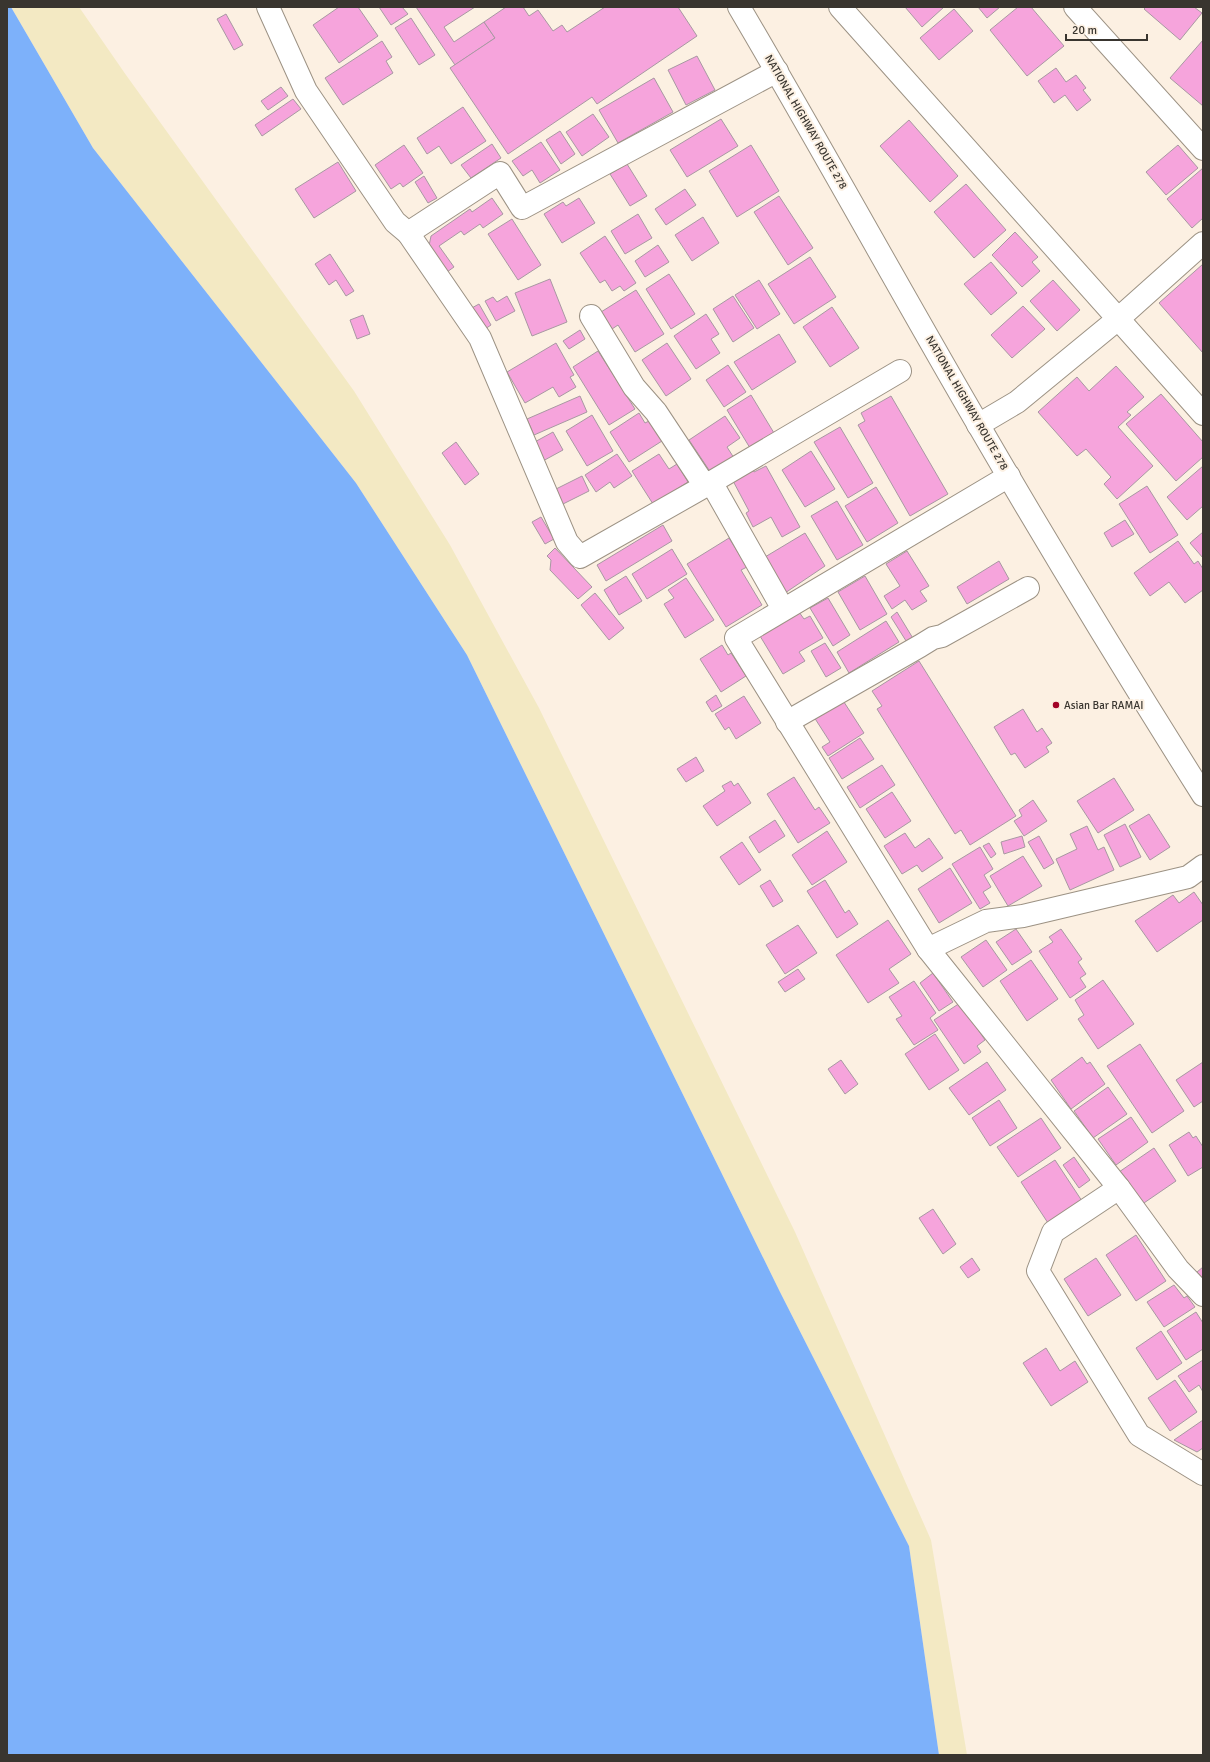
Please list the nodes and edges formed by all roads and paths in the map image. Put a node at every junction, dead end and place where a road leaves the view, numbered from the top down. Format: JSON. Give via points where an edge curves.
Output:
{"nodes":[{"id":1,"x":268,"y":7,"type":"edge"},
{"id":2,"x":840,"y":7,"type":"edge"},
{"id":3,"x":1075,"y":7,"type":"edge"},
{"id":4,"x":741,"y":8,"type":"edge"},
{"id":5,"x":777,"y":71,"type":"junction"},
{"id":6,"x":1203,"y":149,"type":"edge"},
{"id":7,"x":408,"y":233,"type":"junction"},
{"id":8,"x":1203,"y":243,"type":"edge"},
{"id":9,"x":591,"y":316,"type":"dead end"},
{"id":10,"x":1118,"y":319,"type":"junction"},
{"id":11,"x":900,"y":371,"type":"dead end"},
{"id":12,"x":1203,"y":414,"type":"edge"},
{"id":13,"x":978,"y":425,"type":"junction"},
{"id":14,"x":1009,"y":476,"type":"junction"},
{"id":15,"x":708,"y":484,"type":"junction"},
{"id":16,"x":1028,"y":588,"type":"dead end"},
{"id":17,"x":783,"y":609,"type":"junction"},
{"id":18,"x":787,"y":722,"type":"junction"},
{"id":19,"x":1203,"y":795,"type":"edge"},
{"id":20,"x":1203,"y":866,"type":"edge"},
{"id":21,"x":928,"y":949,"type":"junction"},
{"id":22,"x":1119,"y":1188,"type":"junction"},
{"id":23,"x":1203,"y":1295,"type":"edge"},
{"id":24,"x":1203,"y":1474,"type":"edge"}],
"edges":[{"from":1,"to":7,"type":"main road","via":[[306,91],[395,222]]},
{"from":2,"to":10,"type":"main road"},
{"from":3,"to":6,"type":"main road"},
{"from":4,"to":5,"type":"main road","name":"NATIONAL HIGHWAY ROUTE 278"},
{"from":5,"to":7,"type":"main road","via":[[522,208],[500,174]]},
{"from":5,"to":13,"type":"main road","name":"NATIONAL HIGHWAY ROUTE 278"},
{"from":7,"to":15,"type":"main road","via":[[480,338],[567,542],[580,557]]},
{"from":8,"to":10,"type":"main road"},
{"from":9,"to":15,"type":"main road","via":[[634,387],[656,412]]},
{"from":10,"to":12,"type":"main road"},
{"from":10,"to":13,"type":"main road","via":[[1016,402]]},
{"from":11,"to":15,"type":"main road"},
{"from":13,"to":14,"type":"main road","name":"NATIONAL HIGHWAY ROUTE 278"},
{"from":14,"to":17,"type":"main road"},
{"from":14,"to":19,"type":"main road","name":"NATIONAL HIGHWAY ROUTE 278","via":[[1129,678]]},
{"from":15,"to":17,"type":"main road"},
{"from":16,"to":18,"type":"main road"},
{"from":17,"to":18,"type":"main road","via":[[736,638]]},
{"from":18,"to":21,"type":"main road"},
{"from":20,"to":21,"type":"main road","via":[[1188,877],[1023,916],[986,921]]},
{"from":21,"to":22,"type":"main road"},
{"from":22,"to":23,"type":"main road","via":[[1178,1269]]},
{"from":22,"to":24,"type":"main road","via":[[1054,1232],[1038,1271],[1139,1435]]}]}
